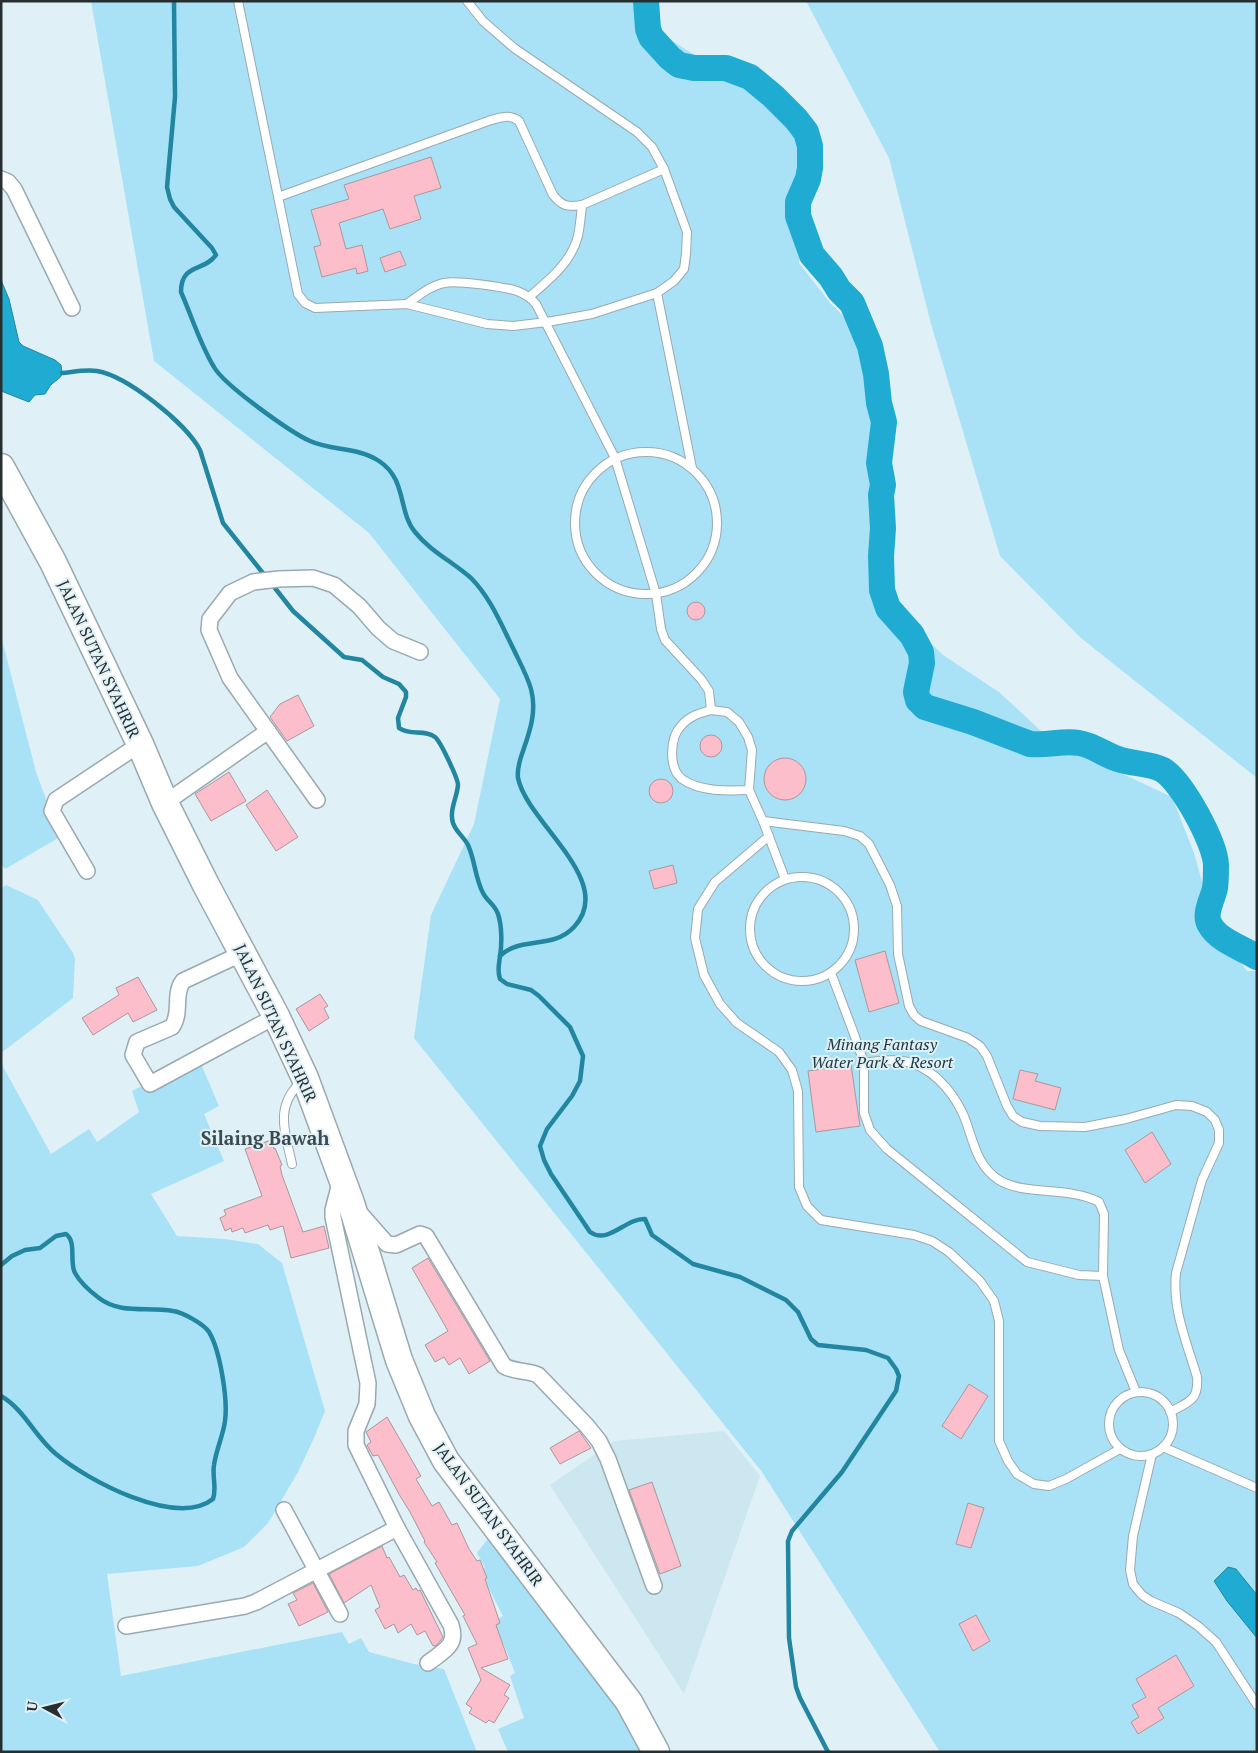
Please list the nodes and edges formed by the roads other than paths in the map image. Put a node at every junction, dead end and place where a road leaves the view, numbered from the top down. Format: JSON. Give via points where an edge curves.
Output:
{"nodes":[{"id":1,"x":238,"y":1,"type":"edge"},
{"id":2,"x":467,"y":1,"type":"edge"},
{"id":3,"x":664,"y":170,"type":"junction"},
{"id":4,"x":1,"y":179,"type":"edge"},
{"id":5,"x":278,"y":197,"type":"junction"},
{"id":6,"x":582,"y":205,"type":"junction"},
{"id":7,"x":657,"y":293,"type":"junction"},
{"id":8,"x":529,"y":297,"type":"junction"},
{"id":9,"x":407,"y":304,"type":"junction"},
{"id":10,"x":72,"y":308,"type":"dead end"},
{"id":11,"x":547,"y":322,"type":"junction"},
{"id":12,"x":615,"y":458,"type":"junction"},
{"id":13,"x":1,"y":467,"type":"edge"},
{"id":14,"x":692,"y":468,"type":"junction"},
{"id":15,"x":656,"y":594,"type":"junction"},
{"id":16,"x":420,"y":652,"type":"dead end"},
{"id":17,"x":711,"y":710,"type":"junction"},
{"id":18,"x":268,"y":731,"type":"junction"},
{"id":19,"x":140,"y":744,"type":"junction"},
{"id":20,"x":749,"y":790,"type":"junction"},
{"id":21,"x":317,"y":800,"type":"dead end"},
{"id":22,"x":166,"y":803,"type":"junction"},
{"id":23,"x":763,"y":821,"type":"junction"},
{"id":24,"x":770,"y":836,"type":"junction"},
{"id":25,"x":87,"y":871,"type":"dead end"},
{"id":26,"x":785,"y":879,"type":"junction"},
{"id":27,"x":243,"y":953,"type":"junction"},
{"id":28,"x":831,"y":973,"type":"junction"},
{"id":29,"x":276,"y":1016,"type":"junction"},
{"id":30,"x":864,"y":1063,"type":"junction"},
{"id":31,"x":305,"y":1078,"type":"junction"},
{"id":32,"x":292,"y":1164,"type":"dead end"},
{"id":33,"x":341,"y":1178,"type":"junction"},
{"id":34,"x":351,"y":1203,"type":"junction"},
{"id":35,"x":1103,"y":1276,"type":"junction"},
{"id":36,"x":1136,"y":1392,"type":"junction"},
{"id":37,"x":1170,"y":1412,"type":"junction"},
{"id":38,"x":1163,"y":1448,"type":"junction"},
{"id":39,"x":1120,"y":1449,"type":"junction"},
{"id":40,"x":1152,"y":1454,"type":"junction"},
{"id":41,"x":1257,"y":1488,"type":"edge"},
{"id":42,"x":284,"y":1510,"type":"dead end"},
{"id":43,"x":397,"y":1528,"type":"junction"},
{"id":44,"x":316,"y":1570,"type":"junction"},
{"id":45,"x":654,"y":1586,"type":"dead end"},
{"id":46,"x":340,"y":1614,"type":"dead end"},
{"id":47,"x":126,"y":1626,"type":"dead end"},
{"id":48,"x":428,"y":1663,"type":"dead end"},
{"id":49,"x":1257,"y":1705,"type":"edge"},
{"id":50,"x":656,"y":1752,"type":"edge"}],
"edges":[{"from":1,"to":5,"type":"lane"},
{"from":2,"to":3,"type":"lane","via":[[482,21],[514,48],[637,132],[652,147]]},
{"from":3,"to":6,"type":"lane"},
{"from":3,"to":7,"type":"lane","via":[[687,232],[686,254],[684,269]]},
{"from":4,"to":10,"type":"street","via":[[14,189]]},
{"from":5,"to":6,"type":"lane","via":[[505,116],[519,121],[560,204]]},
{"from":5,"to":9,"type":"lane","via":[[298,294],[305,303],[315,308]]},
{"from":6,"to":8,"type":"lane","via":[[577,237],[569,255],[558,272]]},
{"from":7,"to":11,"type":"lane","via":[[592,314]]},
{"from":7,"to":14,"type":"lane"},
{"from":8,"to":9,"type":"lane","via":[[516,290],[457,282],[430,287]]},
{"from":8,"to":11,"type":"lane"},
{"from":9,"to":11,"type":"lane","via":[[487,324],[514,326]]},
{"from":11,"to":12,"type":"lane"},
{"from":12,"to":14,"type":"lane","via":[[641,451],[668,455]]},
{"from":12,"to":15,"type":"lane"},
{"from":12,"to":15,"type":"lane","via":[[595,473],[581,494],[575,519],[578,544],[589,566],[608,584],[631,593]]},
{"from":13,"to":19,"type":"highway","name":"JALAN SUTAN SYAHRIR","via":[[53,562]]},
{"from":14,"to":15,"type":"lane","via":[[709,489],[717,515],[714,542],[702,567],[682,585]]},
{"from":15,"to":17,"type":"lane","via":[[664,640],[701,679],[708,692]]},
{"from":16,"to":18,"type":"street","via":[[393,641],[334,585],[313,578],[253,582],[230,594],[210,619],[209,630],[230,678]]},
{"from":17,"to":20,"type":"lane","via":[[727,712],[739,722],[748,737],[752,750]]},
{"from":17,"to":20,"type":"lane","via":[[694,715],[680,726],[672,743],[673,761],[680,778],[695,786]]},
{"from":18,"to":21,"type":"street"},
{"from":18,"to":22,"type":"street"},
{"from":19,"to":22,"type":"highway","name":"JALAN SUTAN SYAHRIR"},
{"from":19,"to":25,"type":"street","via":[[53,805],[52,811]]},
{"from":20,"to":23,"type":"lane"},
{"from":22,"to":27,"type":"highway","name":"JALAN SUTAN SYAHRIR"},
{"from":23,"to":24,"type":"lane"},
{"from":23,"to":37,"type":"lane","via":[[844,831],[860,836],[869,844],[890,885],[896,906],[898,954],[909,1006],[921,1021],[968,1038],[980,1046],[1007,1106],[1022,1122],[1040,1126],[1084,1127],[1176,1105],[1192,1106],[1207,1112],[1215,1120],[1219,1143],[1202,1180],[1174,1288],[1198,1387],[1191,1401]]},
{"from":24,"to":26,"type":"lane"},
{"from":24,"to":39,"type":"lane","via":[[715,882],[698,909],[695,938],[704,975],[720,1004],[737,1023],[779,1052],[792,1070],[798,1090],[799,1186],[807,1206],[821,1220],[914,1235],[932,1241],[980,1281],[994,1301],[999,1321],[1000,1440],[1017,1474],[1034,1484],[1049,1486]]},
{"from":26,"to":28,"type":"lane","via":[[806,876],[827,882],[843,896],[853,916],[854,937],[846,958]]},
{"from":26,"to":28,"type":"lane","via":[[770,887],[758,901],[751,917],[750,935],[755,952],[765,967],[797,981],[815,980]]},
{"from":27,"to":29,"type":"highway","name":"JALAN SUTAN SYAHRIR"},
{"from":27,"to":29,"type":"street","via":[[183,981],[175,1023],[137,1042],[133,1055],[150,1084]]},
{"from":28,"to":30,"type":"lane"},
{"from":29,"to":31,"type":"highway","name":"JALAN SUTAN SYAHRIR"},
{"from":30,"to":35,"type":"lane","via":[[864,1113],[870,1130],[887,1149],[1027,1262],[1079,1275]]},
{"from":30,"to":35,"type":"lane","via":[[904,1061],[925,1069],[939,1080],[962,1113],[976,1154],[999,1180],[1014,1186],[1073,1193],[1099,1202],[1104,1214]]},
{"from":31,"to":32,"type":"lane","via":[[293,1089],[283,1108]]},
{"from":31,"to":33,"type":"highway","name":"JALAN SUTAN SYAHRIR"},
{"from":33,"to":34,"type":"highway","name":"JALAN SUTAN SYAHRIR"},
{"from":33,"to":43,"type":"street","via":[[333,1217],[368,1383],[367,1404],[356,1431],[356,1446]]},
{"from":34,"to":45,"type":"street","via":[[387,1244],[396,1245],[420,1234],[426,1236],[504,1366],[538,1375],[599,1441]]},
{"from":34,"to":50,"type":"highway","name":"JALAN SUTAN SYAHRIR","via":[[399,1360],[422,1416],[446,1460],[629,1702]]},
{"from":35,"to":36,"type":"lane","via":[[1119,1350]]},
{"from":36,"to":37,"type":"lane","via":[[1157,1396]]},
{"from":36,"to":39,"type":"lane","via":[[1125,1396],[1110,1415],[1112,1439]]},
{"from":37,"to":38,"type":"lane","via":[[1173,1425]]},
{"from":38,"to":40,"type":"lane"},
{"from":38,"to":41,"type":"lane"},
{"from":39,"to":40,"type":"lane","via":[[1141,1456]]},
{"from":40,"to":49,"type":"lane","via":[[1133,1536],[1130,1570],[1133,1584],[1146,1598],[1179,1613],[1216,1642]]},
{"from":42,"to":44,"type":"street"},
{"from":43,"to":44,"type":"street"},
{"from":43,"to":48,"type":"street","via":[[454,1633],[450,1646]]},
{"from":44,"to":46,"type":"street"},
{"from":44,"to":47,"type":"street","via":[[244,1606]]}]}
